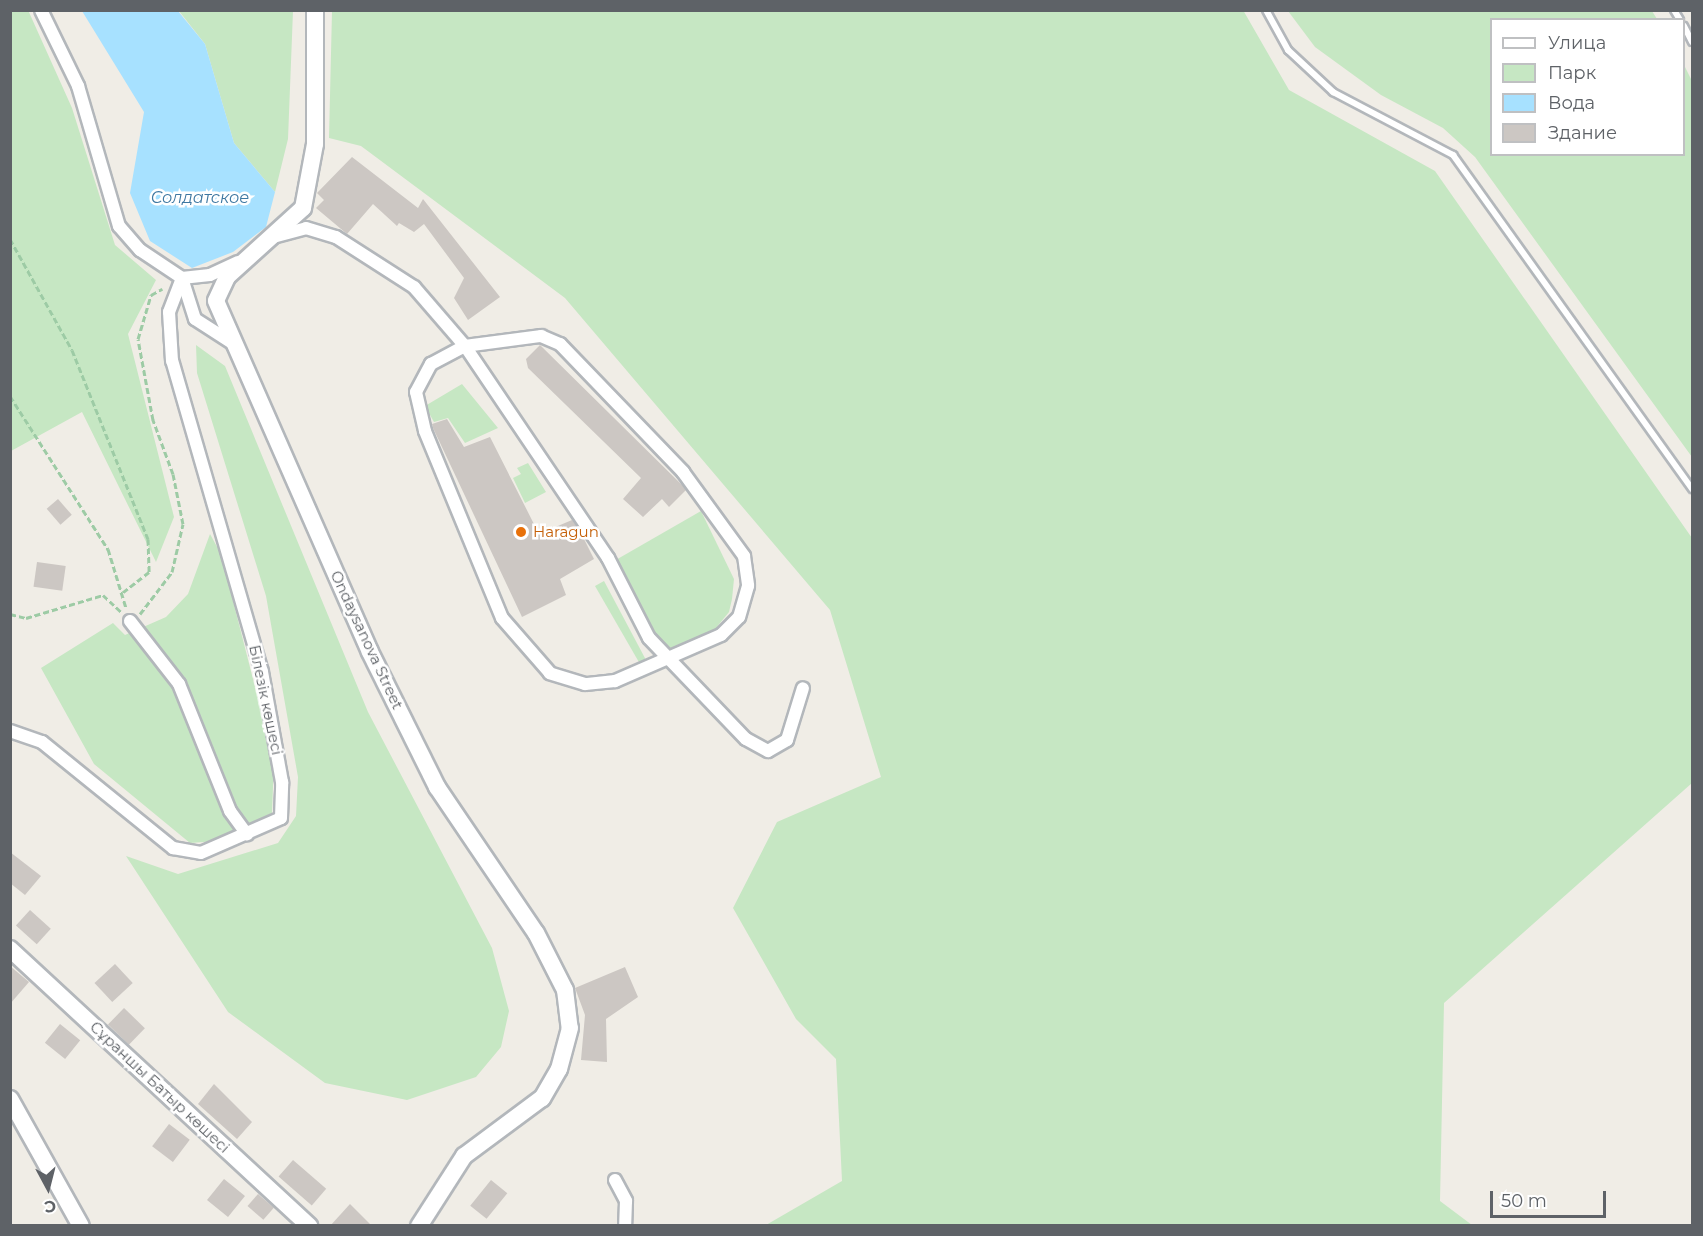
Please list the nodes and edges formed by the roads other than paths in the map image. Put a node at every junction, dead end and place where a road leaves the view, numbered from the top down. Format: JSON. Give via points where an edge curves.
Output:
{"nodes":[{"id":1,"x":41,"y":10,"type":"edge"},
{"id":2,"x":315,"y":10,"type":"edge"},
{"id":3,"x":1266,"y":10,"type":"edge"},
{"id":4,"x":272,"y":238,"type":"junction"},
{"id":5,"x":253,"y":256,"type":"junction"},
{"id":6,"x":182,"y":278,"type":"junction"},
{"id":7,"x":234,"y":344,"type":"junction"},
{"id":8,"x":465,"y":346,"type":"junction"},
{"id":9,"x":1692,"y":489,"type":"edge"},
{"id":10,"x":130,"y":621,"type":"road end"},
{"id":11,"x":668,"y":662,"type":"junction"},
{"id":12,"x":803,"y":688,"type":"dead end"},
{"id":13,"x":10,"y":731,"type":"edge"},
{"id":14,"x":247,"y":834,"type":"junction"},
{"id":15,"x":10,"y":950,"type":"edge"},
{"id":16,"x":10,"y":1099,"type":"edge"},
{"id":17,"x":615,"y":1180,"type":"dead end"},
{"id":18,"x":81,"y":1226,"type":"edge"},
{"id":19,"x":309,"y":1226,"type":"edge"},
{"id":20,"x":419,"y":1226,"type":"edge"},
{"id":21,"x":625,"y":1226,"type":"edge"}],
"edges":[{"from":1,"to":6,"type":"street","via":[[78,86],[119,226],[140,250]]},
{"from":2,"to":4,"type":"street","name":"Ondaysanova Street","via":[[315,144],[303,208]]},
{"from":3,"to":9,"type":"lane","via":[[1288,50],[1333,92],[1452,155]]},
{"from":4,"to":5,"type":"street","name":"Ondaysanova Street"},
{"from":4,"to":8,"type":"street","via":[[306,228],[363,251],[414,287]]},
{"from":5,"to":6,"type":"street","via":[[210,274]]},
{"from":5,"to":7,"type":"street","name":"Ondaysanova Street","via":[[227,277],[216,302]]},
{"from":6,"to":7,"type":"street","via":[[195,319]]},
{"from":6,"to":14,"type":"street","name":"Білезік көшесі","via":[[169,312],[172,362],[262,672],[282,783],[281,818]]},
{"from":7,"to":20,"type":"street","name":"Ondaysanova Street","via":[[370,652],[437,787],[536,933],[565,990],[570,1028],[559,1069],[542,1098],[464,1156]]},
{"from":8,"to":11,"type":"street","via":[[609,558],[649,638]]},
{"from":8,"to":11,"type":"street","via":[[431,364],[416,392],[425,431],[502,618],[550,673],[585,684],[615,681]]},
{"from":8,"to":11,"type":"street","via":[[541,336],[560,344],[721,518],[744,556],[748,585],[740,617],[721,635]]},
{"from":10,"to":14,"type":"street","via":[[179,684],[230,811]]},
{"from":11,"to":12,"type":"street","via":[[746,739],[768,751],[787,740]]},
{"from":13,"to":14,"type":"street","name":"Білезік көшесі","via":[[42,742],[173,848],[201,853]]},
{"from":15,"to":19,"type":"street","name":"Сұраншы Батыр көшесі"},
{"from":16,"to":18,"type":"street"},
{"from":17,"to":21,"type":"street","via":[[626,1201]]}]}
